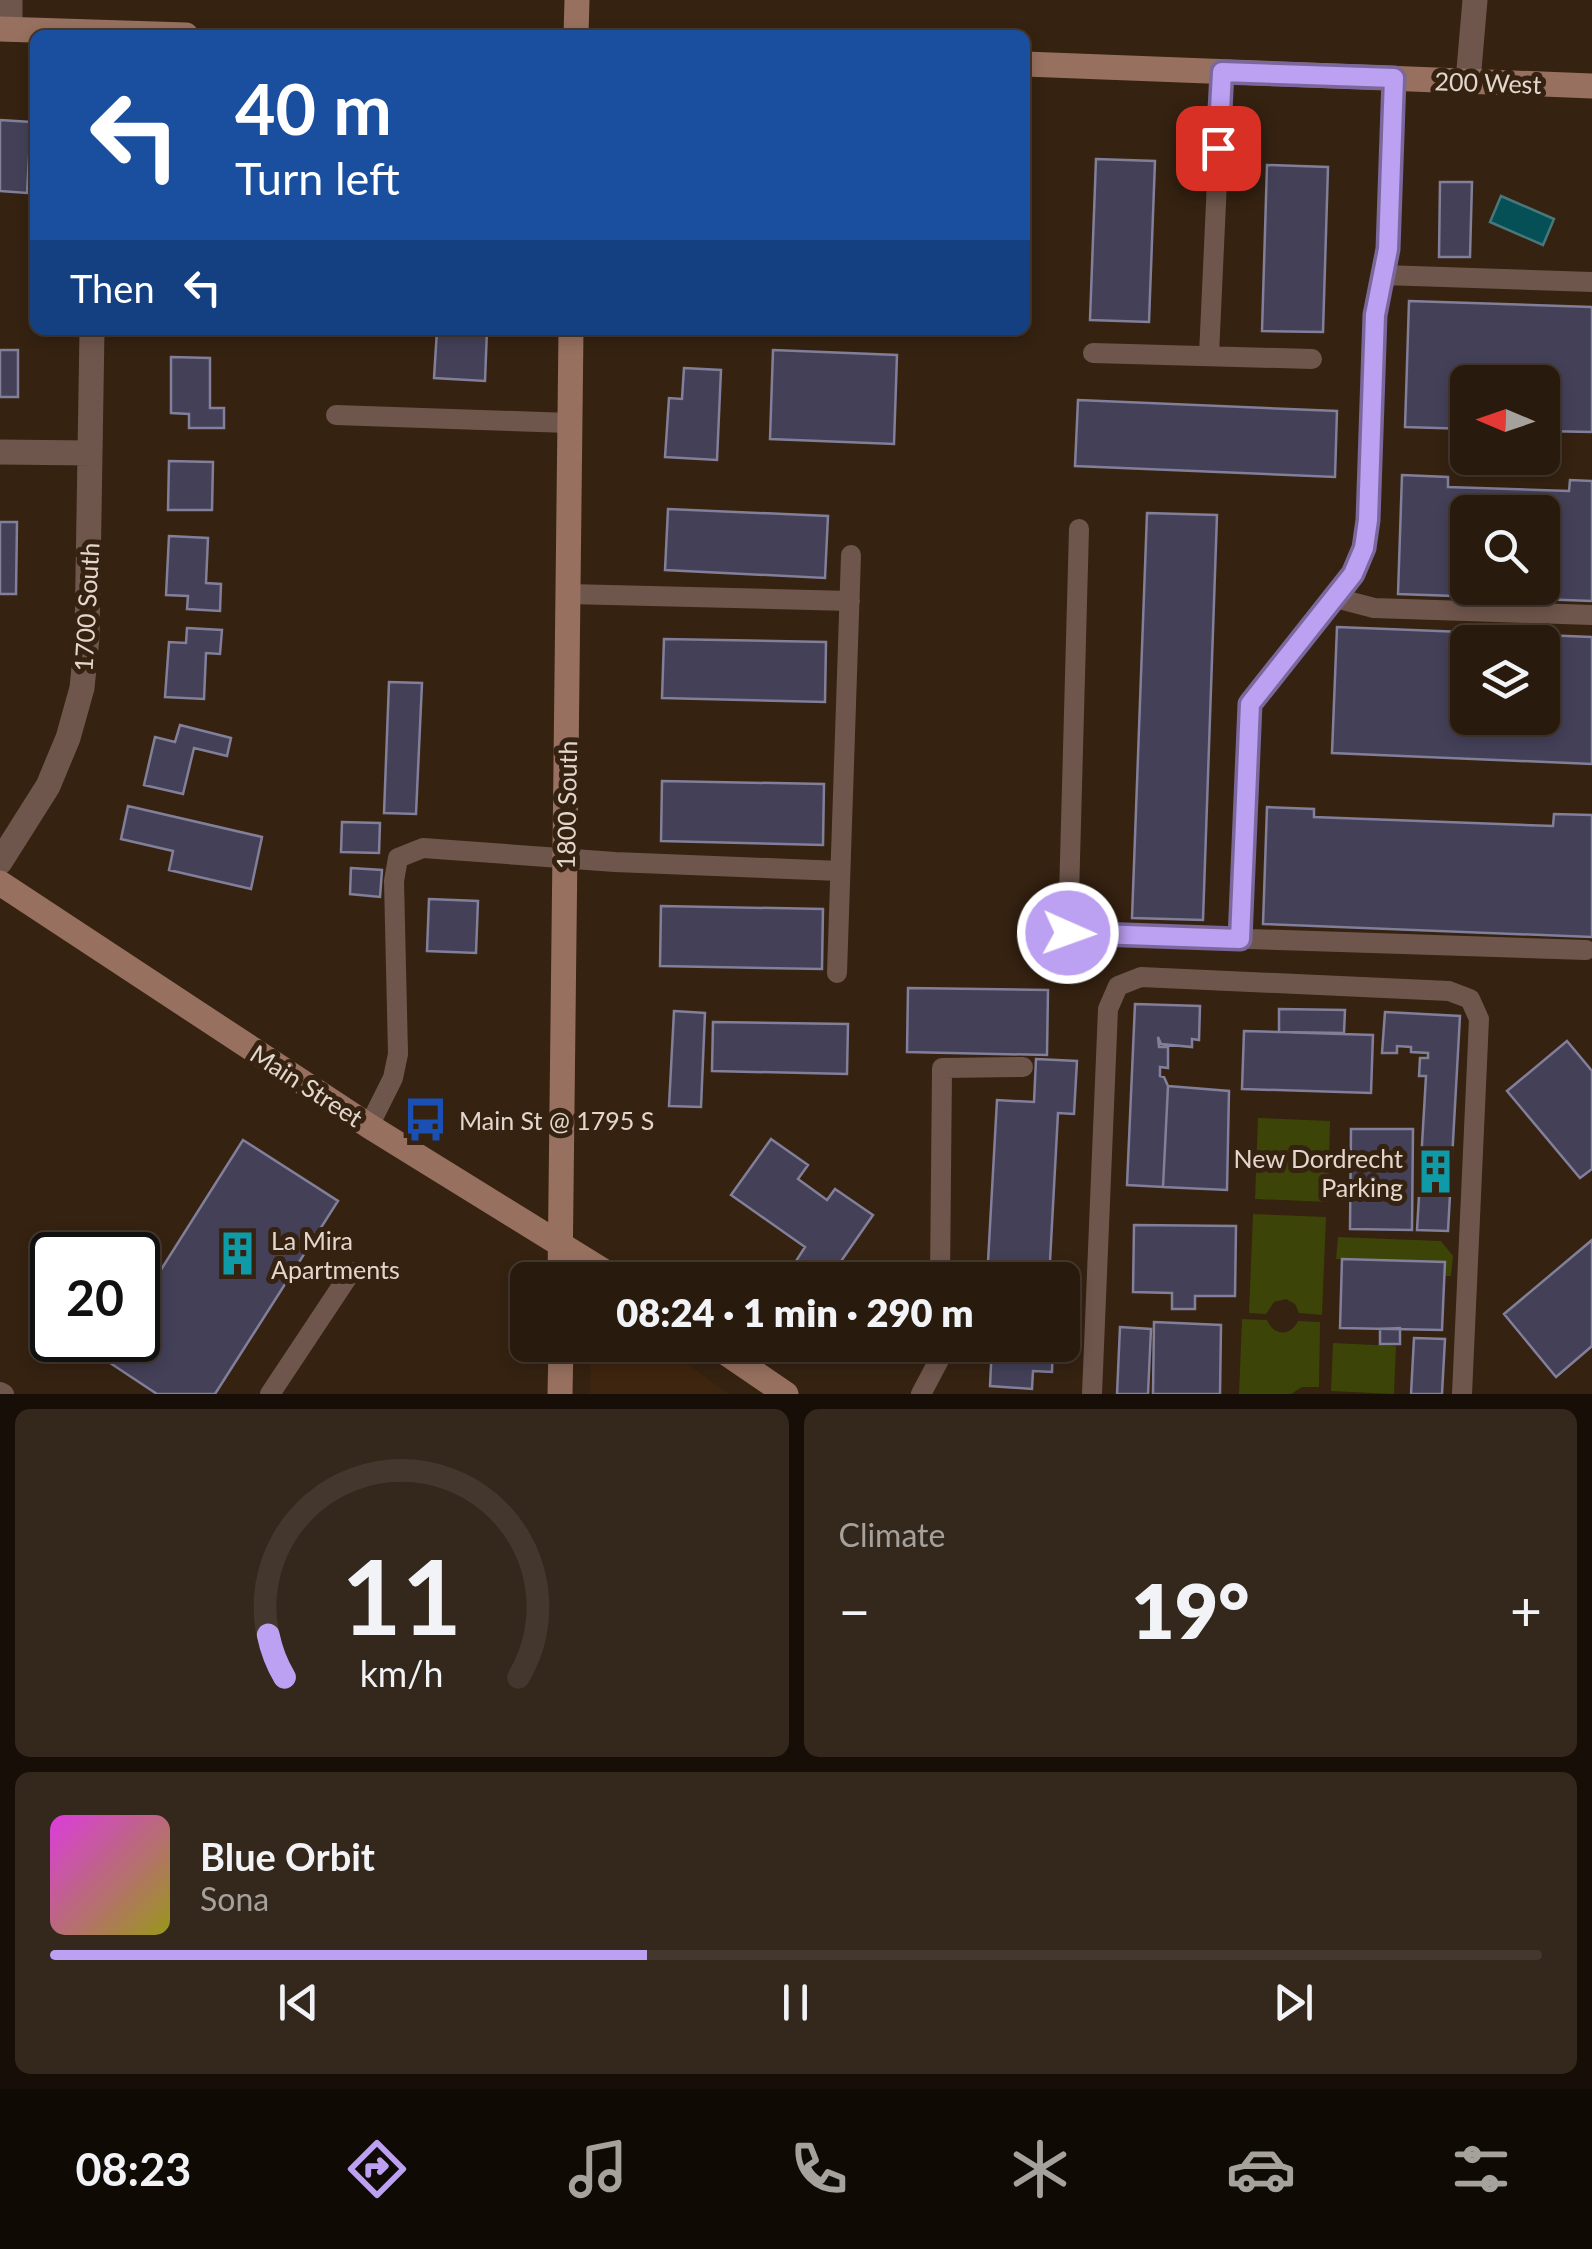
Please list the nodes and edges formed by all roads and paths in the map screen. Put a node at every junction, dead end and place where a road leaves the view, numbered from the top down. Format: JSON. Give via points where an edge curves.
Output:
{"nodes":[{"id":1,"x":10,"y":0,"type":"edge"},
{"id":2,"x":577,"y":0,"type":"edge"},
{"id":3,"x":1474,"y":0,"type":"edge"},
{"id":4,"x":5,"y":29,"type":"edge"},
{"id":5,"x":30,"y":30,"type":"edge"},
{"id":6,"x":576,"y":30,"type":"edge"},
{"id":7,"x":1030,"y":64,"type":"edge"},
{"id":8,"x":1222,"y":72,"type":"junction"},
{"id":9,"x":1394,"y":78,"type":"junction"},
{"id":10,"x":1468,"y":81,"type":"junction"},
{"id":11,"x":1592,"y":86,"type":"edge"},
{"id":12,"x":1383,"y":275,"type":"junction"},
{"id":13,"x":1592,"y":282,"type":"edge"},
{"id":14,"x":92,"y":335,"type":"edge"},
{"id":15,"x":571,"y":335,"type":"edge"},
{"id":16,"x":1093,"y":353,"type":"dead end"},
{"id":17,"x":1209,"y":355,"type":"junction"},
{"id":18,"x":1312,"y":358,"type":"dead end"},
{"id":19,"x":336,"y":415,"type":"dead end"},
{"id":20,"x":570,"y":423,"type":"junction"},
{"id":21,"x":0,"y":452,"type":"edge"},
{"id":22,"x":90,"y":453,"type":"junction"},
{"id":23,"x":1078,"y":529,"type":"dead end"},
{"id":24,"x":852,"y":555,"type":"dead end"},
{"id":25,"x":568,"y":594,"type":"junction"},
{"id":26,"x":1332,"y":596,"type":"junction"},
{"id":27,"x":850,"y":601,"type":"junction"},
{"id":28,"x":1592,"y":615,"type":"edge"},
{"id":29,"x":566,"y":858,"type":"junction"},
{"id":30,"x":0,"y":862,"type":"edge"},
{"id":31,"x":840,"y":872,"type":"junction"},
{"id":32,"x":0,"y":883,"type":"edge"},
{"id":33,"x":1240,"y":939,"type":"junction"},
{"id":34,"x":1586,"y":950,"type":"dead end"},
{"id":35,"x":837,"y":973,"type":"dead end"},
{"id":36,"x":1023,"y":1068,"type":"dead end"},
{"id":37,"x":369,"y":1126,"type":"junction"},
{"id":38,"x":560,"y":1246,"type":"junction"},
{"id":39,"x":560,"y":1262,"type":"edge"},
{"id":40,"x":587,"y":1262,"type":"edge"},
{"id":41,"x":940,"y":1262,"type":"edge"},
{"id":42,"x":351,"y":1272,"type":"dead end"},
{"id":43,"x":560,"y":1362,"type":"edge"},
{"id":44,"x":739,"y":1362,"type":"edge"},
{"id":45,"x":938,"y":1362,"type":"edge"},
{"id":46,"x":270,"y":1394,"type":"edge"},
{"id":47,"x":560,"y":1394,"type":"edge"},
{"id":48,"x":786,"y":1394,"type":"edge"},
{"id":49,"x":921,"y":1394,"type":"edge"},
{"id":50,"x":1092,"y":1394,"type":"edge"},
{"id":51,"x":1462,"y":1394,"type":"edge"}],
"edges":[{"from":1,"to":4,"type":"street"},
{"from":2,"to":6,"type":"street"},
{"from":3,"to":10,"type":"street"},
{"from":4,"to":5,"type":"street"},
{"from":7,"to":8,"type":"street","name":"200 West"},
{"from":8,"to":9,"type":"street","name":"200 West"},
{"from":8,"to":17,"type":"lane"},
{"from":9,"to":10,"type":"street","name":"200 West"},
{"from":9,"to":12,"type":"lane"},
{"from":10,"to":11,"type":"street","name":"200 West"},
{"from":12,"to":13,"type":"lane"},
{"from":12,"to":26,"type":"lane","via":[[1375,315],[1364,548],[1353,574]]},
{"from":14,"to":22,"type":"street","name":"1700 South"},
{"from":15,"to":20,"type":"street","name":"1800 South"},
{"from":16,"to":17,"type":"lane"},
{"from":17,"to":18,"type":"lane"},
{"from":19,"to":20,"type":"lane"},
{"from":20,"to":25,"type":"street","name":"1800 South"},
{"from":21,"to":22,"type":"street"},
{"from":22,"to":30,"type":"street","name":"1700 South","via":[[82,688],[48,786]]},
{"from":23,"to":33,"type":"lane","via":[[1068,933]]},
{"from":24,"to":27,"type":"lane"},
{"from":25,"to":27,"type":"lane"},
{"from":25,"to":29,"type":"street","name":"1800 South"},
{"from":26,"to":28,"type":"lane","via":[[1374,608]]},
{"from":26,"to":33,"type":"lane","via":[[1250,704]]},
{"from":27,"to":31,"type":"lane"},
{"from":29,"to":31,"type":"lane"},
{"from":29,"to":37,"type":"lane","via":[[423,848],[398,858],[398,1054],[394,1078]]},
{"from":29,"to":38,"type":"street","name":"1800 South"},
{"from":31,"to":35,"type":"lane"},
{"from":32,"to":37,"type":"street","name":"Main Street"},
{"from":33,"to":34,"type":"lane"},
{"from":36,"to":41,"type":"lane","via":[[942,1068]]},
{"from":37,"to":38,"type":"street","name":"Main Street"},
{"from":38,"to":39,"type":"street","name":"1800 South"},
{"from":38,"to":40,"type":"street","name":"Main Street"},
{"from":42,"to":46,"type":"lane"},
{"from":43,"to":47,"type":"street"},
{"from":44,"to":48,"type":"street"},
{"from":45,"to":49,"type":"lane"},
{"from":50,"to":51,"type":"lane","via":[[1108,1009],[1118,986],[1141,978],[1449,992],[1470,999],[1478,1020]]}]}
